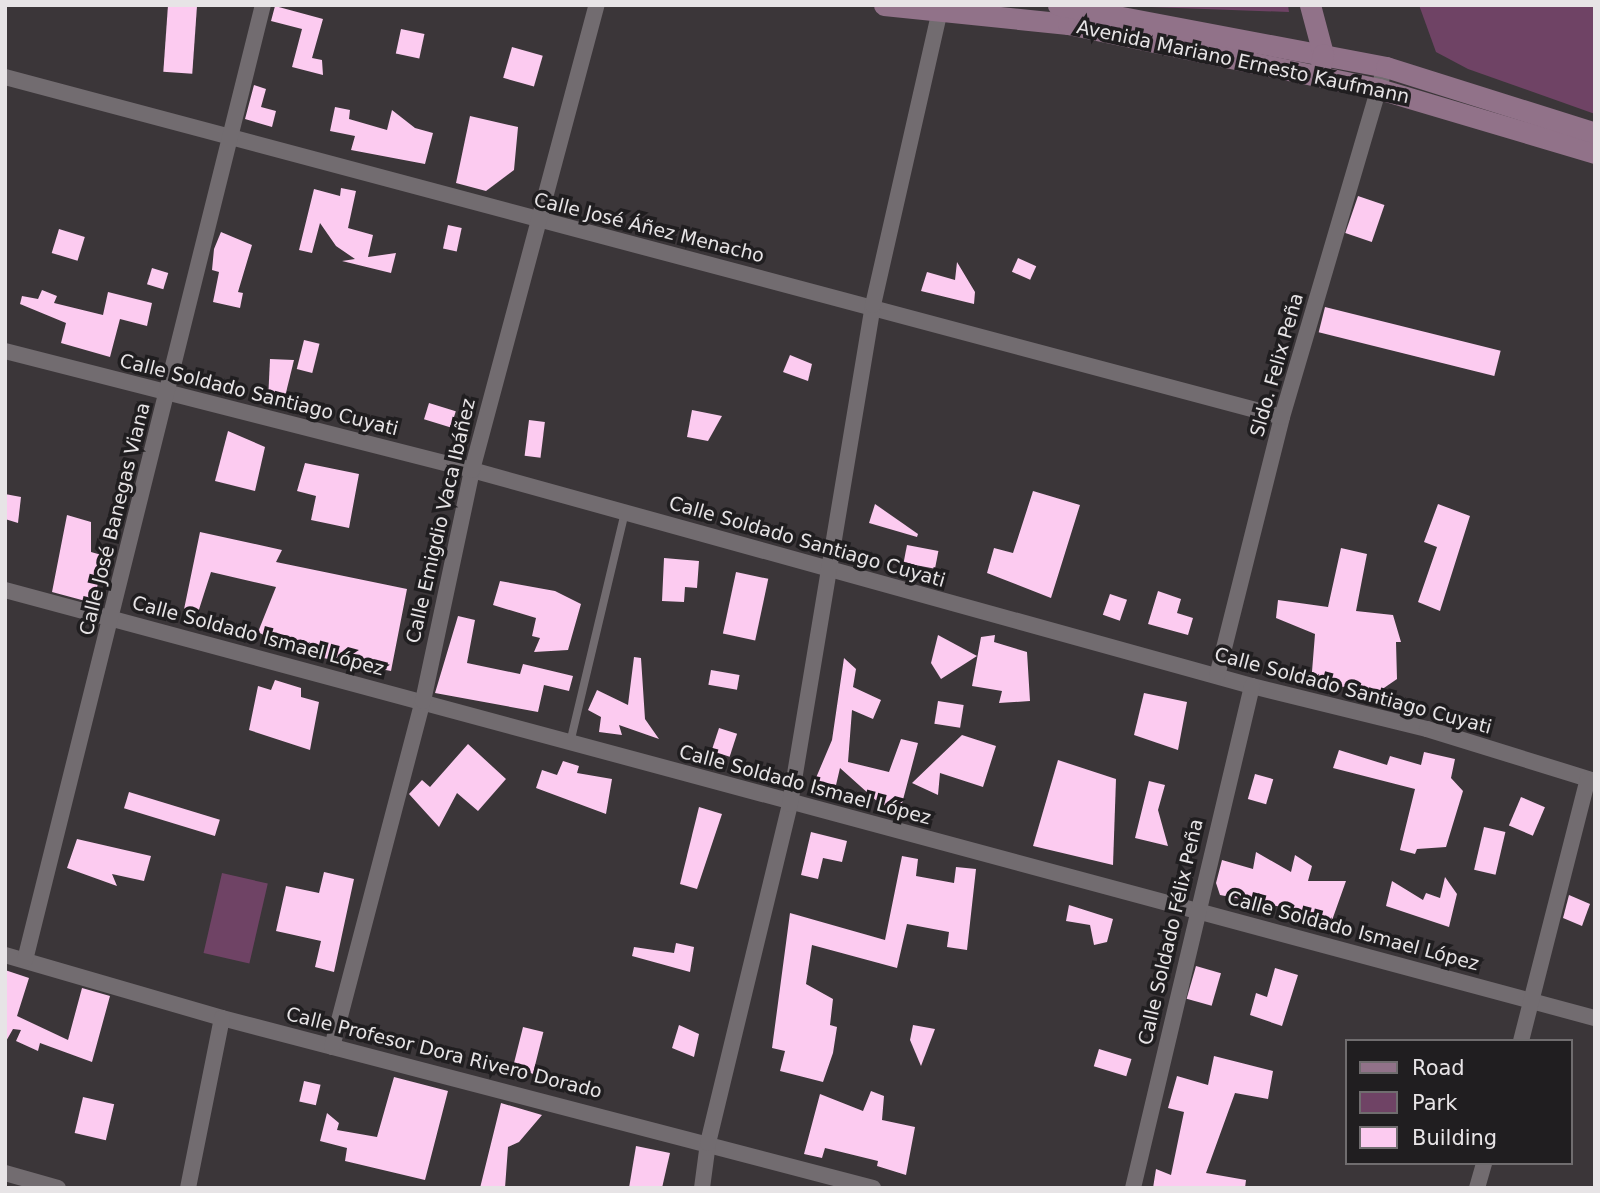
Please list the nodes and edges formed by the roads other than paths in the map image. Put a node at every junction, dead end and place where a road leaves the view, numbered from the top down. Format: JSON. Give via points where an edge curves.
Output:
{"nodes":[{"id":1,"x":263,"y":5,"type":"edge"},
{"id":2,"x":597,"y":5,"type":"edge"},
{"id":3,"x":884,"y":5,"type":"edge"},
{"id":4,"x":1058,"y":5,"type":"edge"},
{"id":5,"x":1310,"y":5,"type":"edge"},
{"id":6,"x":940,"y":11,"type":"junction"},
{"id":7,"x":1323,"y":54,"type":"junction"},
{"id":8,"x":1386,"y":67,"type":"junction"},
{"id":9,"x":1318,"y":76,"type":"junction"},
{"id":10,"x":5,"y":77,"type":"edge"},
{"id":11,"x":1380,"y":89,"type":"junction"},
{"id":12,"x":1595,"y":133,"type":"edge"},
{"id":13,"x":227,"y":140,"type":"junction"},
{"id":14,"x":1595,"y":153,"type":"edge"},
{"id":15,"x":536,"y":222,"type":"junction"},
{"id":16,"x":873,"y":305,"type":"junction"},
{"id":17,"x":5,"y":351,"type":"edge"},
{"id":18,"x":167,"y":394,"type":"junction"},
{"id":19,"x":1282,"y":417,"type":"junction"},
{"id":20,"x":472,"y":470,"type":"junction"},
{"id":21,"x":625,"y":513,"type":"junction"},
{"id":22,"x":832,"y":572,"type":"junction"},
{"id":23,"x":5,"y":590,"type":"edge"},
{"id":24,"x":112,"y":620,"type":"junction"},
{"id":25,"x":1217,"y":676,"type":"junction"},
{"id":26,"x":1252,"y":687,"type":"junction"},
{"id":27,"x":423,"y":701,"type":"junction"},
{"id":28,"x":570,"y":743,"type":"junction"},
{"id":29,"x":1592,"y":780,"type":"edge"},
{"id":30,"x":790,"y":804,"type":"junction"},
{"id":31,"x":1197,"y":911,"type":"junction"},
{"id":32,"x":5,"y":954,"type":"edge"},
{"id":33,"x":25,"y":960,"type":"junction"},
{"id":34,"x":1532,"y":1001,"type":"junction"},
{"id":35,"x":222,"y":1018,"type":"junction"},
{"id":36,"x":1595,"y":1018,"type":"edge"},
{"id":37,"x":1522,"y":1039,"type":"edge"},
{"id":38,"x":332,"y":1047,"type":"junction"},
{"id":39,"x":708,"y":1143,"type":"junction"},
{"id":40,"x":1483,"y":1165,"type":"edge"},
{"id":41,"x":5,"y":1173,"type":"edge"},
{"id":42,"x":58,"y":1188,"type":"edge"},
{"id":43,"x":188,"y":1188,"type":"edge"},
{"id":44,"x":702,"y":1188,"type":"edge"},
{"id":45,"x":873,"y":1188,"type":"edge"},
{"id":46,"x":1133,"y":1188,"type":"edge"},
{"id":47,"x":1477,"y":1188,"type":"edge"}],
"edges":[{"from":1,"to":13,"type":"street","name":"Calle José Banegas Viana"},
{"from":2,"to":15,"type":"street","name":"Calle Emigdio Vaca Ibáñez"},
{"from":3,"to":6,"type":"main road","name":"Avenida Mariano Ernesto Kaufmann"},
{"from":4,"to":7,"type":"main road","name":"Avenida Mariano Ernesto Kaufmann"},
{"from":5,"to":7,"type":"main road"},
{"from":6,"to":9,"type":"main road","name":"Avenida Mariano Ernesto Kaufmann","via":[[1068,24]]},
{"from":6,"to":16,"type":"street"},
{"from":7,"to":8,"type":"main road","name":"Avenida Mariano Ernesto Kaufmann"},
{"from":7,"to":9,"type":"main road"},
{"from":8,"to":11,"type":"street","name":"Sldo. Felix Peña"},
{"from":8,"to":12,"type":"main road","name":"Avenida Mariano Ernesto Kaufmann"},
{"from":9,"to":11,"type":"main road","name":"Avenida Mariano Ernesto Kaufmann"},
{"from":10,"to":13,"type":"street","name":"Calle José Áñez Menacho"},
{"from":11,"to":14,"type":"main road","name":"Avenida Mariano Ernesto Kaufmann"},
{"from":11,"to":19,"type":"street","name":"Sldo. Felix Peña"},
{"from":13,"to":15,"type":"street","name":"Calle José Áñez Menacho"},
{"from":13,"to":18,"type":"street","name":"Calle José Banegas Viana"},
{"from":15,"to":16,"type":"street","name":"Calle José Áñez Menacho"},
{"from":15,"to":20,"type":"street","name":"Calle Emigdio Vaca Ibáñez"},
{"from":16,"to":19,"type":"street","name":"Calle José Áñez Menacho"},
{"from":16,"to":22,"type":"street"},
{"from":17,"to":18,"type":"street","name":"Calle Soldado Santiago Cuyati"},
{"from":18,"to":20,"type":"street","name":"Calle Soldado Santiago Cuyati"},
{"from":18,"to":24,"type":"street","name":"Calle José Banegas Viana"},
{"from":19,"to":25,"type":"street","name":"Sldo. Felix Peña"},
{"from":20,"to":21,"type":"street","name":"Calle Soldado Santiago Cuyati"},
{"from":20,"to":27,"type":"street","name":"Calle Emigdio Vaca Ibáñez"},
{"from":21,"to":22,"type":"street","name":"Calle Soldado Santiago Cuyati"},
{"from":21,"to":28,"type":"lane"},
{"from":22,"to":25,"type":"street","name":"Calle Soldado Santiago Cuyati"},
{"from":22,"to":30,"type":"street"},
{"from":23,"to":24,"type":"street","name":"Calle Soldado Ismael López"},
{"from":24,"to":27,"type":"street","name":"Calle Soldado Ismael López"},
{"from":24,"to":33,"type":"street","name":"Calle José Banegas Viana"},
{"from":25,"to":26,"type":"street","name":"Calle Soldado Santiago Cuyati"},
{"from":26,"to":29,"type":"street","name":"Calle Soldado Santiago Cuyati","via":[[1427,729]]},
{"from":26,"to":31,"type":"street","name":"Calle Soldado Félix Peña"},
{"from":27,"to":28,"type":"street","name":"Calle Soldado Ismael López"},
{"from":27,"to":38,"type":"street","name":"Calle Emigdio Vaca Ibáñez"},
{"from":28,"to":30,"type":"street","name":"Calle Soldado Ismael López"},
{"from":29,"to":34,"type":"street"},
{"from":30,"to":31,"type":"street","name":"Calle Soldado Ismael López"},
{"from":30,"to":39,"type":"street"},
{"from":31,"to":34,"type":"street","name":"Calle Soldado Ismael López"},
{"from":31,"to":46,"type":"street","name":"Calle Soldado Félix Peña"},
{"from":32,"to":33,"type":"street","name":"Calle Profesor Dora Rivero Dorado"},
{"from":33,"to":35,"type":"street","name":"Calle Profesor Dora Rivero Dorado"},
{"from":34,"to":36,"type":"street","name":"Calle Soldado Ismael López"},
{"from":34,"to":37,"type":"street"},
{"from":35,"to":38,"type":"street","name":"Calle Profesor Dora Rivero Dorado"},
{"from":35,"to":43,"type":"street"},
{"from":38,"to":39,"type":"street","name":"Calle Profesor Dora Rivero Dorado"},
{"from":39,"to":44,"type":"street"},
{"from":39,"to":45,"type":"street","name":"Calle Profesor Dora Rivero Dorado"},
{"from":40,"to":47,"type":"street"},
{"from":41,"to":42,"type":"street"}]}
